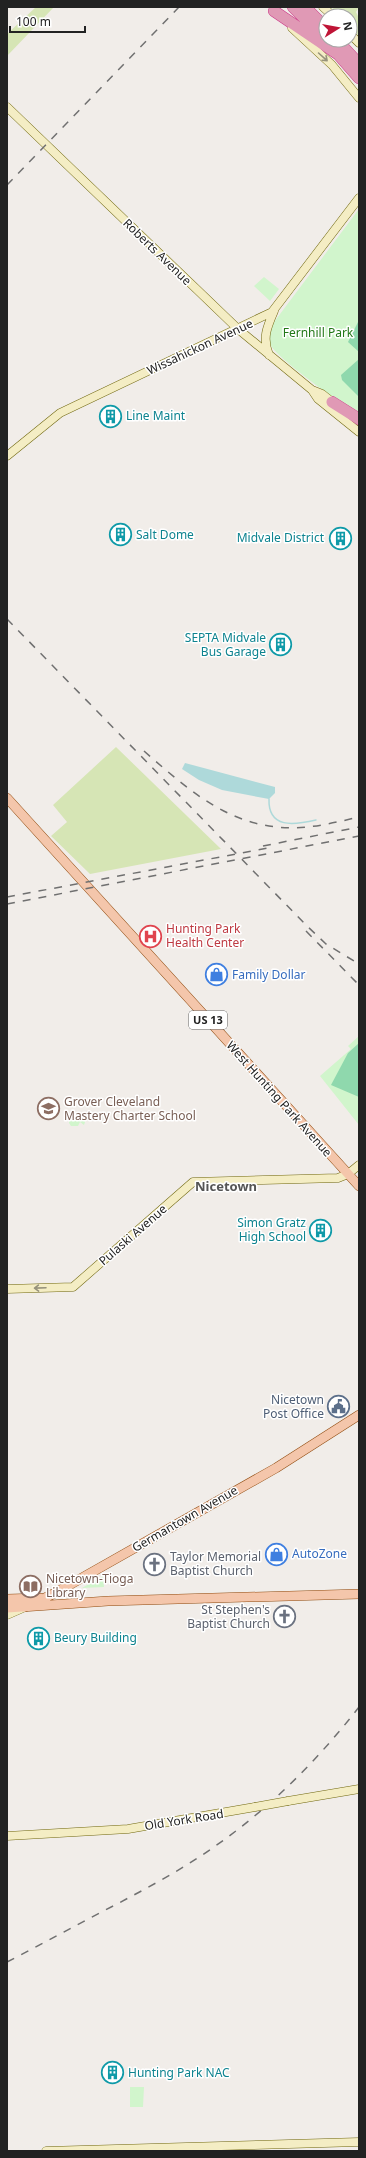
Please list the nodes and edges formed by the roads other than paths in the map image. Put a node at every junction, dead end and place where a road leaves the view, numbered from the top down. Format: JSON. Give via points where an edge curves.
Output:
{"nodes":[{"id":1,"x":293,"y":7,"type":"edge"},
{"id":2,"x":305,"y":7,"type":"edge"},
{"id":3,"x":272,"y":9,"type":"edge"},
{"id":4,"x":318,"y":20,"type":"edge"},
{"id":5,"x":318,"y":32,"type":"edge"},
{"id":6,"x":334,"y":48,"type":"edge"},
{"id":7,"x":344,"y":48,"type":"edge"},
{"id":8,"x":342,"y":57,"type":"junction"},
{"id":9,"x":359,"y":64,"type":"edge"},
{"id":10,"x":359,"y":78,"type":"edge"},
{"id":11,"x":359,"y":98,"type":"edge"},
{"id":12,"x":7,"y":108,"type":"edge"},
{"id":13,"x":359,"y":198,"type":"edge"},
{"id":14,"x":274,"y":310,"type":"junction"},
{"id":15,"x":238,"y":329,"type":"junction"},
{"id":16,"x":270,"y":356,"type":"junction"},
{"id":17,"x":312,"y":390,"type":"junction"},
{"id":18,"x":332,"y":402,"type":"junction"},
{"id":19,"x":359,"y":418,"type":"edge"},
{"id":20,"x":359,"y":422,"type":"edge"},
{"id":21,"x":359,"y":432,"type":"edge"},
{"id":22,"x":7,"y":456,"type":"edge"},
{"id":23,"x":7,"y":798,"type":"edge"},
{"id":24,"x":359,"y":1165,"type":"edge"},
{"id":25,"x":348,"y":1174,"type":"junction"},
{"id":26,"x":359,"y":1186,"type":"edge"},
{"id":27,"x":7,"y":1289,"type":"edge"},
{"id":28,"x":359,"y":1415,"type":"edge"},
{"id":29,"x":359,"y":1594,"type":"edge"},
{"id":30,"x":45,"y":1598,"type":"junction"},
{"id":31,"x":7,"y":1599,"type":"edge"},
{"id":32,"x":82,"y":1602,"type":"junction"},
{"id":33,"x":26,"y":1607,"type":"junction"},
{"id":34,"x":7,"y":1608,"type":"edge"},
{"id":35,"x":7,"y":1615,"type":"edge"},
{"id":36,"x":359,"y":1788,"type":"edge"},
{"id":37,"x":7,"y":1836,"type":"edge"},
{"id":38,"x":359,"y":2142,"type":"edge"},
{"id":39,"x":46,"y":2151,"type":"edge"}],
"edges":[{"from":1,"to":5,"type":"highway"},
{"from":2,"to":4,"type":"highway"},
{"from":3,"to":8,"type":"highway"},
{"from":3,"to":11,"type":"street","one_way":true,"via":[[332,65]]},
{"from":6,"to":8,"type":"highway"},
{"from":7,"to":9,"type":"highway"},
{"from":8,"to":10,"type":"highway"},
{"from":12,"to":15,"type":"street","name":"Roberts Avenue"},
{"from":13,"to":14,"type":"street","name":"Wissahickon Avenue"},
{"from":14,"to":15,"type":"street","name":"Wissahickon Avenue"},
{"from":14,"to":16,"type":"street","via":[[265,333],[265,343]]},
{"from":15,"to":16,"type":"street","name":"Roberts Avenue"},
{"from":15,"to":22,"type":"street","name":"Wissahickon Avenue","via":[[56,415]]},
{"from":16,"to":17,"type":"street","name":"Roberts Avenue"},
{"from":17,"to":18,"type":"street","name":"Roberts Avenue"},
{"from":17,"to":21,"type":"street","name":"Roberts Avenue","via":[[318,399]]},
{"from":18,"to":19,"type":"highway"},
{"from":18,"to":20,"type":"street","name":"Roberts Avenue"},
{"from":23,"to":25,"type":"main road","name":"West Hunting Park Avenue","number":"US 13"},
{"from":24,"to":25,"type":"street"},
{"from":25,"to":26,"type":"main road","name":"West Hunting Park Avenue","number":"US 13"},
{"from":25,"to":27,"type":"street","name":"Pulaski Avenue","one_way":true,"via":[[338,1178],[193,1182],[73,1287]]},
{"from":28,"to":30,"type":"main road","name":"Germantown Avenue","via":[[276,1468]]},
{"from":29,"to":32,"type":"main road"},
{"from":30,"to":31,"type":"main road"},
{"from":30,"to":32,"type":"main road"},
{"from":30,"to":33,"type":"main road","name":"Germantown Avenue"},
{"from":32,"to":33,"type":"main road"},
{"from":33,"to":34,"type":"main road"},
{"from":33,"to":35,"type":"street","name":"Germantown Avenue"},
{"from":36,"to":37,"type":"street","name":"Old York Road","bridge":true,"via":[[128,1829]]},
{"from":38,"to":39,"type":"street"}]}
